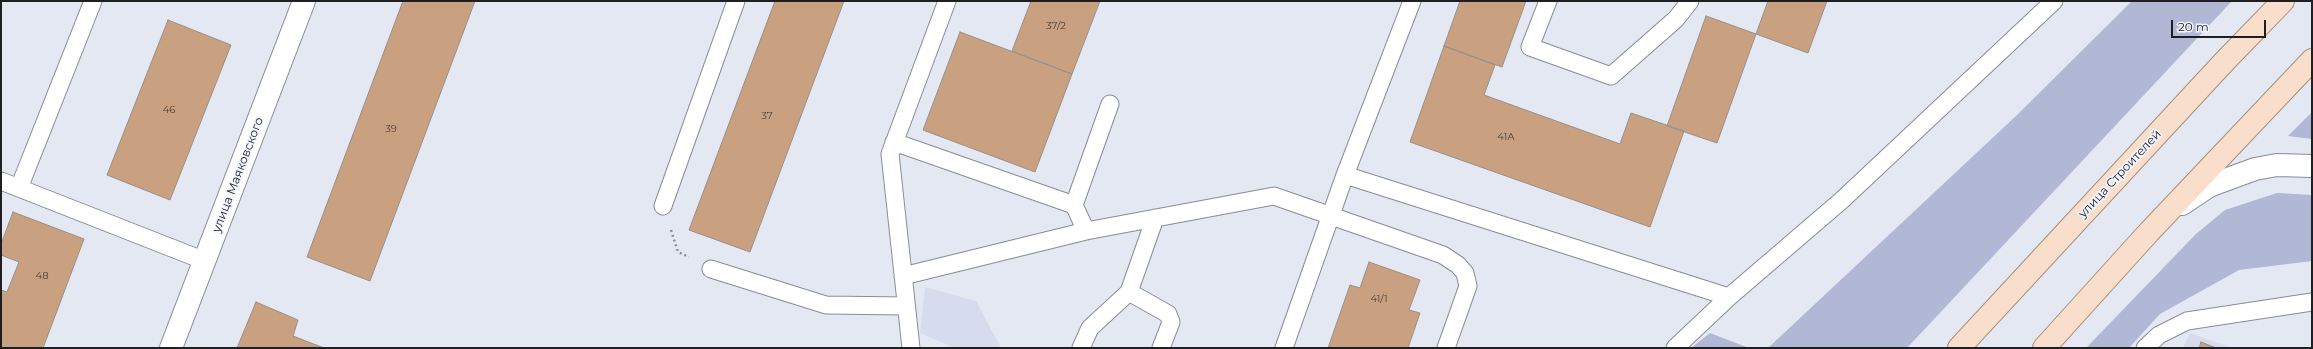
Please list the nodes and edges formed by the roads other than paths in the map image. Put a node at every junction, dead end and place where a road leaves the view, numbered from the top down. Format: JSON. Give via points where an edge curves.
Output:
{"nodes":[{"id":1,"x":93,"y":1,"type":"edge"},
{"id":2,"x":304,"y":1,"type":"edge"},
{"id":3,"x":736,"y":1,"type":"edge"},
{"id":4,"x":947,"y":1,"type":"edge"},
{"id":5,"x":1412,"y":1,"type":"edge"},
{"id":6,"x":1548,"y":1,"type":"edge"},
{"id":7,"x":1690,"y":1,"type":"edge"},
{"id":8,"x":2054,"y":1,"type":"edge"},
{"id":9,"x":2283,"y":1,"type":"edge"},
{"id":10,"x":2312,"y":60,"type":"edge"},
{"id":11,"x":1110,"y":104,"type":"dead end"},
{"id":12,"x":894,"y":142,"type":"junction"},
{"id":13,"x":2312,"y":166,"type":"edge"},
{"id":14,"x":1345,"y":175,"type":"junction"},
{"id":15,"x":1,"y":181,"type":"edge"},
{"id":16,"x":19,"y":188,"type":"junction"},
{"id":17,"x":1074,"y":205,"type":"junction"},
{"id":18,"x":663,"y":206,"type":"road end"},
{"id":19,"x":1331,"y":216,"type":"junction"},
{"id":20,"x":1155,"y":218,"type":"junction"},
{"id":21,"x":1086,"y":231,"type":"junction"},
{"id":22,"x":2149,"y":232,"type":"junction"},
{"id":23,"x":205,"y":261,"type":"junction"},
{"id":24,"x":711,"y":268,"type":"road end"},
{"id":25,"x":903,"y":276,"type":"junction"},
{"id":26,"x":1129,"y":292,"type":"junction"},
{"id":27,"x":1728,"y":297,"type":"junction"},
{"id":28,"x":2312,"y":302,"type":"edge"},
{"id":29,"x":906,"y":306,"type":"junction"},
{"id":30,"x":171,"y":348,"type":"edge"},
{"id":31,"x":911,"y":348,"type":"edge"},
{"id":32,"x":1081,"y":348,"type":"edge"},
{"id":33,"x":1161,"y":348,"type":"edge"},
{"id":34,"x":1284,"y":348,"type":"edge"},
{"id":35,"x":1446,"y":348,"type":"edge"},
{"id":36,"x":1676,"y":348,"type":"edge"},
{"id":37,"x":1959,"y":348,"type":"edge"},
{"id":38,"x":2044,"y":348,"type":"edge"},
{"id":39,"x":2145,"y":348,"type":"edge"}],
"edges":[{"from":1,"to":16,"type":"lane"},
{"from":2,"to":23,"type":"street","name":"улица Маяковского"},
{"from":3,"to":18,"type":"lane"},
{"from":4,"to":12,"type":"lane"},
{"from":5,"to":14,"type":"lane"},
{"from":6,"to":7,"type":"lane","via":[[1530,47],[1612,76],[1676,19]]},
{"from":8,"to":27,"type":"lane","via":[[1842,200]]},
{"from":9,"to":37,"type":"main road","name":"улица Строителей"},
{"from":10,"to":22,"type":"main road"},
{"from":11,"to":17,"type":"lane"},
{"from":12,"to":17,"type":"lane"},
{"from":12,"to":25,"type":"lane","via":[[890,154]]},
{"from":13,"to":22,"type":"street","via":[[2277,165],[2232,176],[2188,198]]},
{"from":14,"to":19,"type":"lane"},
{"from":14,"to":27,"type":"lane"},
{"from":15,"to":16,"type":"lane"},
{"from":16,"to":23,"type":"lane"},
{"from":17,"to":21,"type":"lane"},
{"from":19,"to":20,"type":"lane","via":[[1274,196]]},
{"from":19,"to":34,"type":"lane"},
{"from":19,"to":35,"type":"lane","via":[[1443,255],[1465,273],[1468,286]]},
{"from":20,"to":21,"type":"lane"},
{"from":20,"to":26,"type":"lane"},
{"from":21,"to":25,"type":"lane"},
{"from":22,"to":38,"type":"main road"},
{"from":23,"to":30,"type":"street","name":"улица Маяковского"},
{"from":24,"to":29,"type":"lane","via":[[826,305]]},
{"from":25,"to":29,"type":"lane"},
{"from":26,"to":32,"type":"lane","via":[[1090,328]]},
{"from":26,"to":33,"type":"lane","via":[[1168,314],[1171,322]]},
{"from":27,"to":36,"type":"lane"},
{"from":28,"to":39,"type":"lane","via":[[2187,321],[2165,331]]},
{"from":29,"to":31,"type":"lane"}]}
